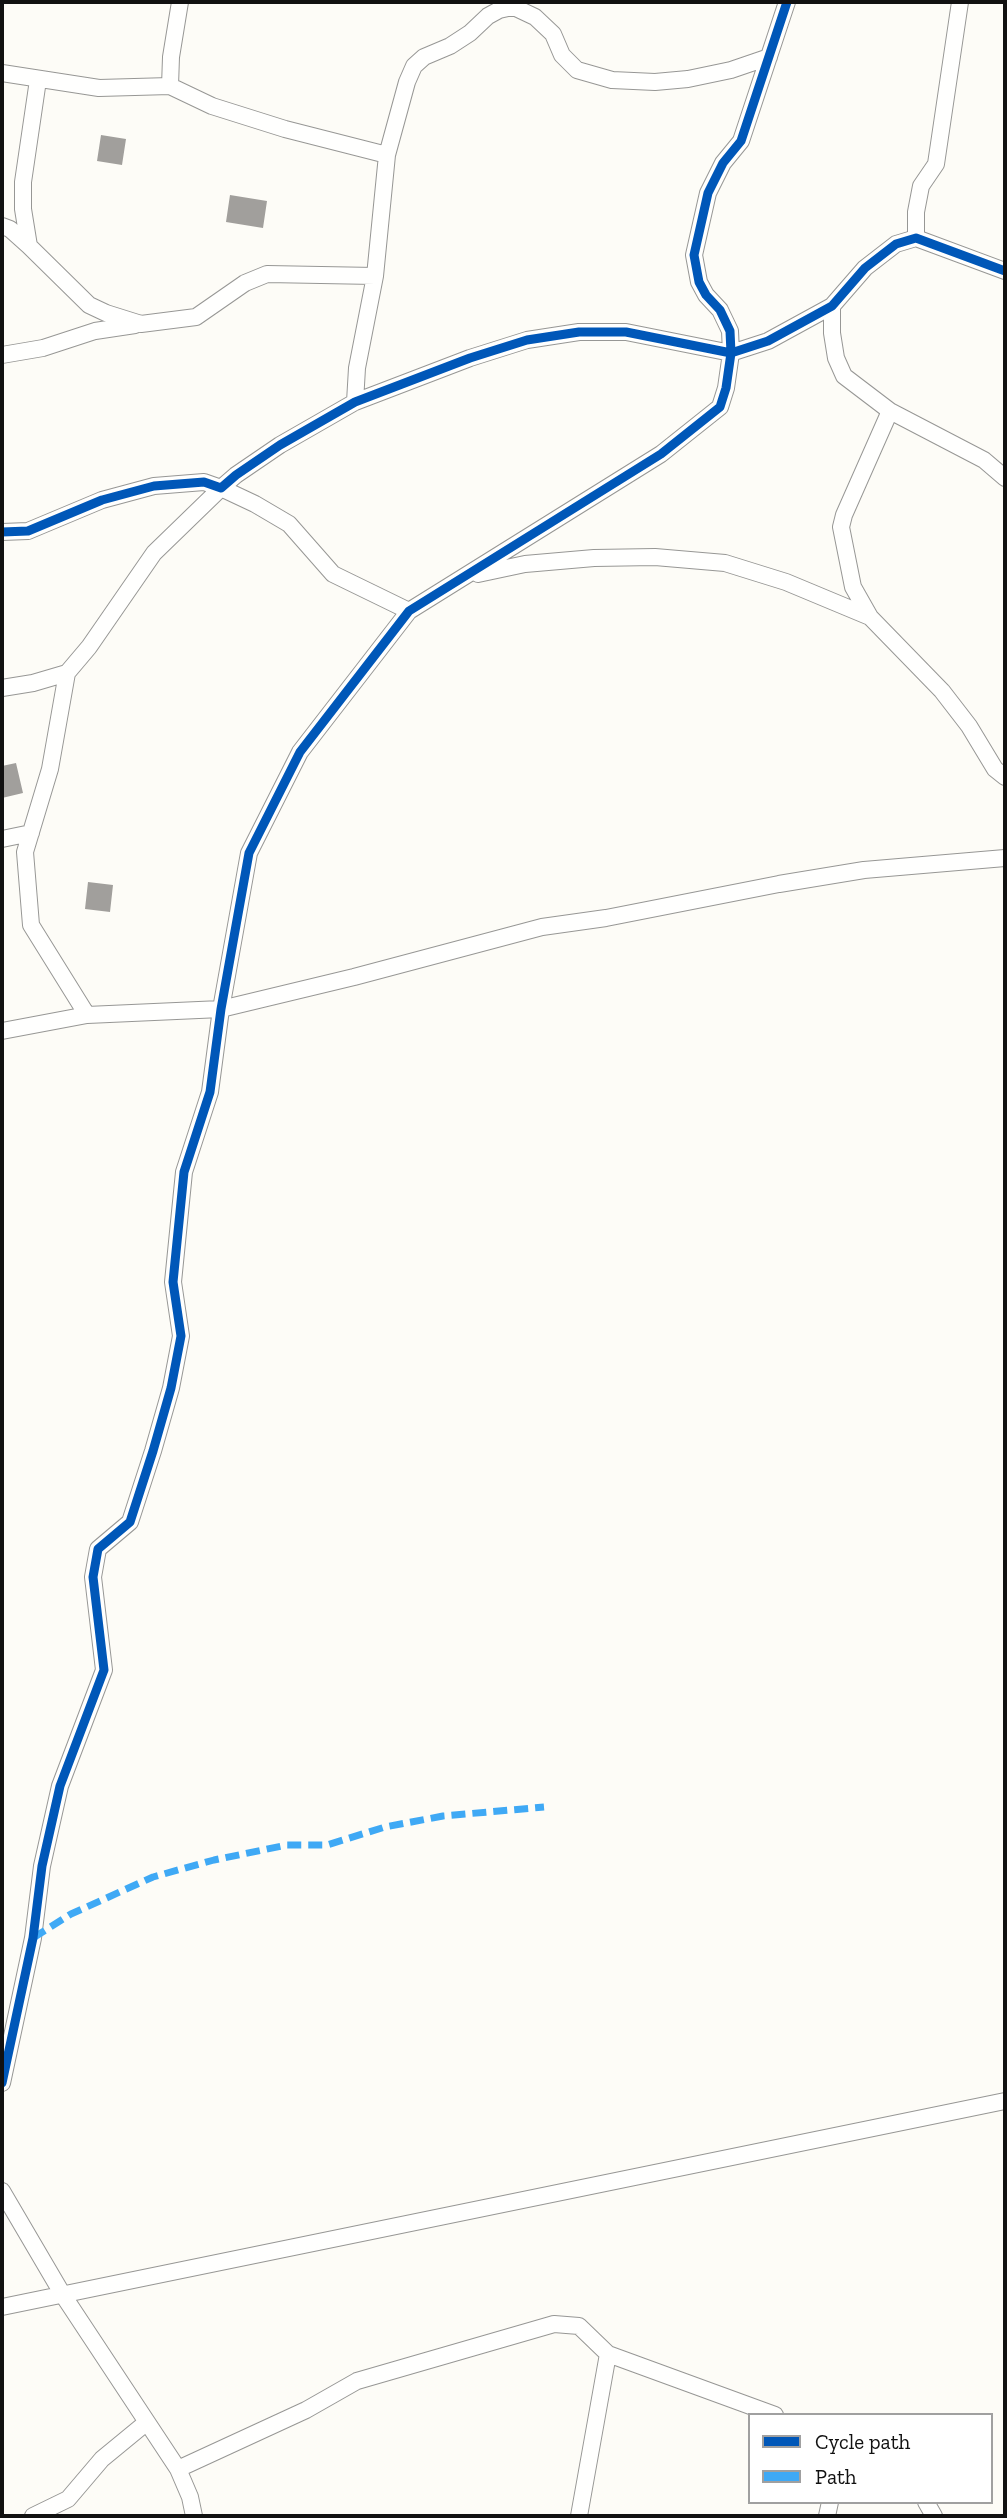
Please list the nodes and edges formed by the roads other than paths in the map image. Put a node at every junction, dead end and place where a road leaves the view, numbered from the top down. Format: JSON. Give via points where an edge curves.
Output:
{"nodes":[{"id":1,"x":180,"y":2,"type":"edge"},
{"id":2,"x":787,"y":2,"type":"edge"},
{"id":3,"x":960,"y":2,"type":"edge"},
{"id":4,"x":769,"y":57,"type":"junction"},
{"id":5,"x":2,"y":73,"type":"edge"},
{"id":6,"x":38,"y":80,"type":"junction"},
{"id":7,"x":170,"y":86,"type":"junction"},
{"id":8,"x":387,"y":155,"type":"junction"},
{"id":9,"x":2,"y":226,"type":"edge"},
{"id":10,"x":916,"y":238,"type":"junction"},
{"id":11,"x":29,"y":246,"type":"junction"},
{"id":12,"x":1005,"y":271,"type":"edge"},
{"id":13,"x":374,"y":276,"type":"junction"},
{"id":14,"x":832,"y":306,"type":"junction"},
{"id":15,"x":141,"y":324,"type":"junction"},
{"id":16,"x":731,"y":353,"type":"junction"},
{"id":17,"x":2,"y":355,"type":"edge"},
{"id":18,"x":355,"y":402,"type":"junction"},
{"id":19,"x":890,"y":411,"type":"junction"},
{"id":20,"x":1005,"y":478,"type":"edge"},
{"id":21,"x":221,"y":488,"type":"junction"},
{"id":22,"x":2,"y":532,"type":"edge"},
{"id":23,"x":464,"y":577,"type":"junction"},
{"id":24,"x":409,"y":611,"type":"junction"},
{"id":25,"x":870,"y":617,"type":"junction"},
{"id":26,"x":67,"y":673,"type":"junction"},
{"id":27,"x":2,"y":688,"type":"edge"},
{"id":28,"x":1005,"y":777,"type":"edge"},
{"id":29,"x":31,"y":833,"type":"junction"},
{"id":30,"x":2,"y":839,"type":"edge"},
{"id":31,"x":1005,"y":858,"type":"edge"},
{"id":32,"x":221,"y":1009,"type":"junction"},
{"id":33,"x":87,"y":1015,"type":"junction"},
{"id":34,"x":2,"y":1031,"type":"edge"},
{"id":35,"x":2,"y":2083,"type":"edge"},
{"id":36,"x":1005,"y":2101,"type":"edge"},
{"id":37,"x":2,"y":2190,"type":"edge"},
{"id":38,"x":62,"y":2295,"type":"junction"},
{"id":39,"x":2,"y":2307,"type":"edge"},
{"id":40,"x":608,"y":2354,"type":"junction"},
{"id":41,"x":770,"y":2413,"type":"edge"},
{"id":42,"x":147,"y":2421,"type":"junction"},
{"id":43,"x":178,"y":2469,"type":"junction"},
{"id":44,"x":68,"y":2499,"type":"junction"},
{"id":45,"x":33,"y":2516,"type":"edge"},
{"id":46,"x":68,"y":2516,"type":"edge"},
{"id":47,"x":194,"y":2516,"type":"edge"},
{"id":48,"x":579,"y":2516,"type":"edge"}],
"edges":[{"from":1,"to":7,"type":"street"},
{"from":2,"to":4,"type":"street"},
{"from":3,"to":10,"type":"street","via":[[936,164],[920,186]]},
{"from":4,"to":8,"type":"street","via":[[688,79],[612,80],[577,70],[562,55],[553,34],[535,17],[516,8],[499,10],[414,66]]},
{"from":4,"to":16,"type":"street","via":[[741,141],[708,193],[695,255],[699,282],[730,331]]},
{"from":5,"to":6,"type":"street"},
{"from":6,"to":7,"type":"street","via":[[99,88]]},
{"from":6,"to":11,"type":"street","via":[[23,182]]},
{"from":7,"to":8,"type":"street","via":[[261,122]]},
{"from":8,"to":13,"type":"street"},
{"from":9,"to":11,"type":"street"},
{"from":10,"to":12,"type":"street"},
{"from":10,"to":14,"type":"street","via":[[896,244],[875,260]]},
{"from":11,"to":15,"type":"street","via":[[89,305]]},
{"from":13,"to":15,"type":"street","via":[[268,274],[244,283],[196,317]]},
{"from":13,"to":18,"type":"street"},
{"from":14,"to":16,"type":"street","via":[[768,341]]},
{"from":14,"to":19,"type":"street","via":[[836,358],[844,376]]},
{"from":15,"to":17,"type":"street"},
{"from":16,"to":18,"type":"street","via":[[626,332],[579,332],[498,348]]},
{"from":16,"to":23,"type":"street","via":[[720,407],[660,454]]},
{"from":18,"to":21,"type":"street","via":[[280,445]]},
{"from":19,"to":20,"type":"street","via":[[984,460]]},
{"from":19,"to":25,"type":"street","via":[[841,527],[853,587]]},
{"from":21,"to":22,"type":"street","via":[[204,482],[154,486],[102,500],[28,531]]},
{"from":21,"to":24,"type":"street","via":[[289,524],[333,574]]},
{"from":21,"to":26,"type":"street","via":[[155,553]]},
{"from":23,"to":24,"type":"street"},
{"from":23,"to":25,"type":"street","via":[[526,564],[594,558],[725,563]]},
{"from":24,"to":32,"type":"street","via":[[300,752],[248,853]]},
{"from":25,"to":28,"type":"street","via":[[942,691]]},
{"from":26,"to":27,"type":"street"},
{"from":26,"to":29,"type":"street","via":[[50,769]]},
{"from":29,"to":30,"type":"street"},
{"from":29,"to":33,"type":"street","via":[[24,852],[32,925]]},
{"from":31,"to":32,"type":"street","via":[[864,870],[542,927]]},
{"from":32,"to":33,"type":"street"},
{"from":32,"to":35,"type":"street","via":[[210,1092],[184,1172],[173,1282],[181,1336],[171,1388],[130,1521],[98,1549],[93,1577],[104,1670],[60,1786]]},
{"from":33,"to":34,"type":"street"},
{"from":36,"to":38,"type":"street"},
{"from":37,"to":38,"type":"street"},
{"from":38,"to":39,"type":"street"},
{"from":38,"to":42,"type":"street"},
{"from":40,"to":41,"type":"street"},
{"from":40,"to":43,"type":"street","via":[[579,2326],[554,2324],[357,2381],[306,2410]]},
{"from":40,"to":48,"type":"street"},
{"from":42,"to":43,"type":"street"},
{"from":42,"to":44,"type":"street","via":[[102,2459]]},
{"from":43,"to":47,"type":"street"},
{"from":44,"to":45,"type":"street"},
{"from":44,"to":46,"type":"street"}]}
